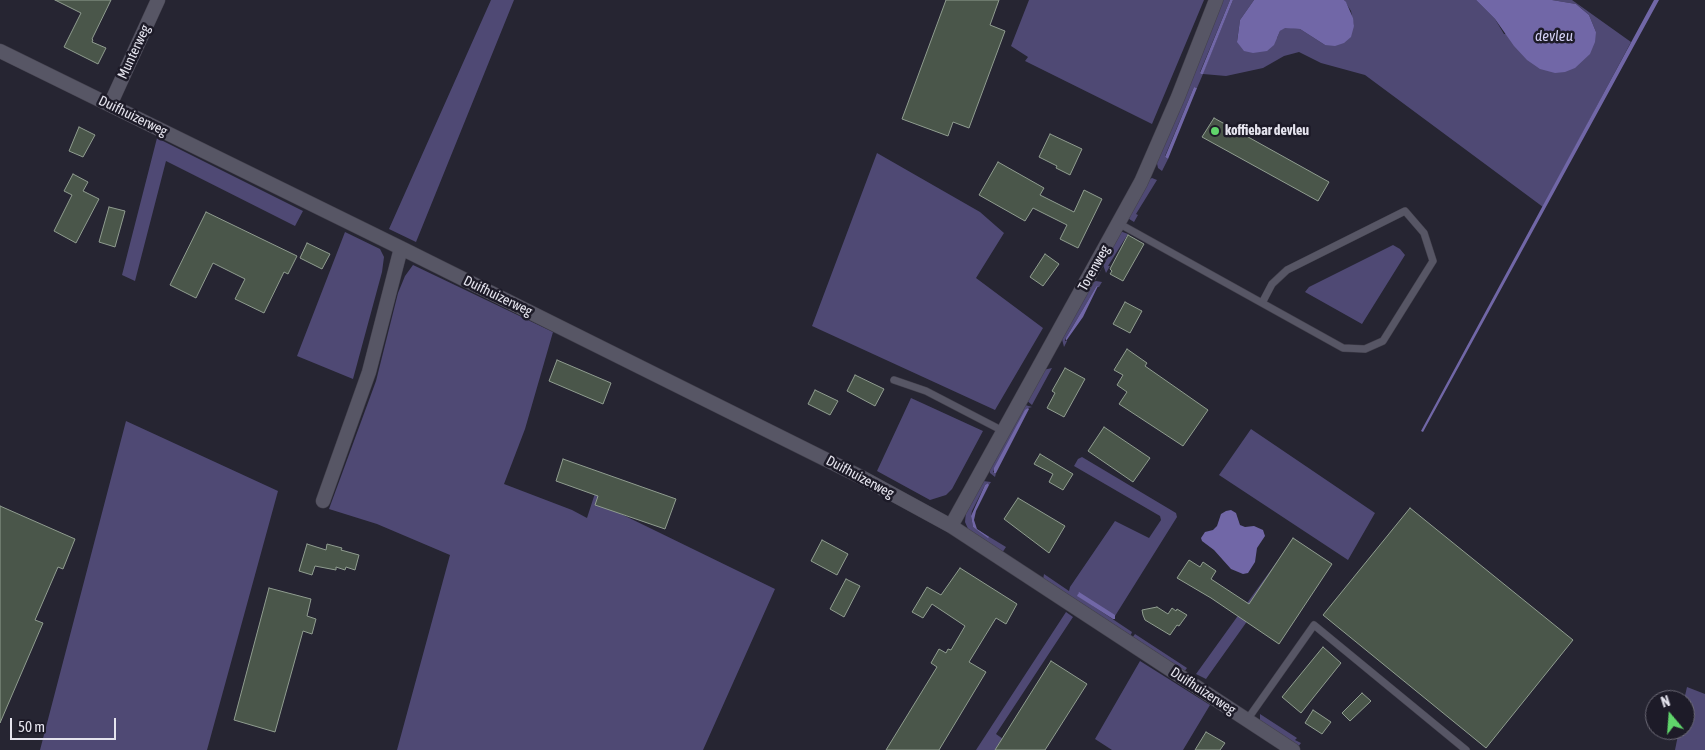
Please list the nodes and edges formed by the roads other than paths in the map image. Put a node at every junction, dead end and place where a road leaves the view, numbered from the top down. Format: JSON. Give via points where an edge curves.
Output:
{"nodes":[{"id":1,"x":158,"y":0,"type":"edge"},
{"id":2,"x":1216,"y":0,"type":"edge"},
{"id":3,"x":0,"y":52,"type":"edge"},
{"id":4,"x":110,"y":104,"type":"junction"},
{"id":5,"x":1118,"y":223,"type":"junction"},
{"id":6,"x":401,"y":248,"type":"junction"},
{"id":7,"x":1262,"y":303,"type":"junction"},
{"id":8,"x":894,"y":380,"type":"dead end"},
{"id":9,"x":1003,"y":431,"type":"junction"},
{"id":10,"x":323,"y":501,"type":"dead end"},
{"id":11,"x":951,"y":526,"type":"junction"},
{"id":12,"x":1247,"y":720,"type":"junction"},
{"id":13,"x":1293,"y":750,"type":"edge"},
{"id":14,"x":1466,"y":750,"type":"edge"}],
"edges":[{"from":1,"to":4,"type":"street","name":"Munterweg"},
{"from":2,"to":5,"type":"street","name":"Torenweg","via":[[1160,140]]},
{"from":3,"to":4,"type":"street","name":"Duifhuizerweg"},
{"from":4,"to":6,"type":"street","name":"Duifhuizerweg"},
{"from":5,"to":7,"type":"lane"},
{"from":5,"to":9,"type":"street","name":"Torenweg"},
{"from":6,"to":10,"type":"street","via":[[369,372]]},
{"from":6,"to":11,"type":"street","name":"Duifhuizerweg","via":[[855,473]]},
{"from":7,"to":7,"type":"lane","via":[[1343,348],[1365,350],[1382,340],[1433,262],[1424,233],[1405,211],[1287,270],[1272,284]]},
{"from":8,"to":9,"type":"lane","via":[[926,391]]},
{"from":9,"to":11,"type":"street","name":"Torenweg"},
{"from":11,"to":12,"type":"street","name":"Duifhuizerweg"},
{"from":12,"to":13,"type":"street","name":"Duifhuizerweg"},
{"from":12,"to":14,"type":"lane","via":[[1314,624]]}]}
